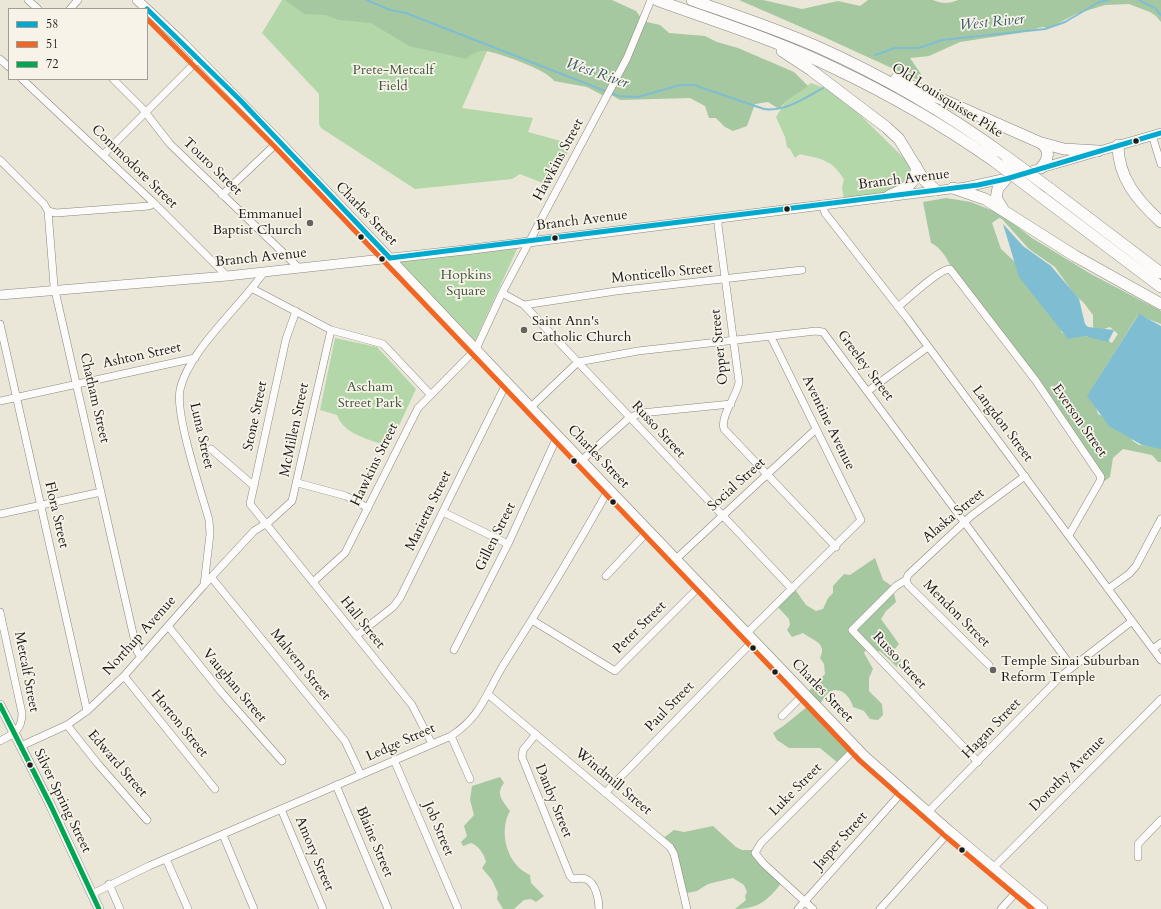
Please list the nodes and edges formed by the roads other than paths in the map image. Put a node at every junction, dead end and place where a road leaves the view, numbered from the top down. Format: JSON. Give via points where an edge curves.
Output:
{"nodes":[{"id":1,"x":28,"y":0,"type":"edge"},
{"id":2,"x":78,"y":0,"type":"edge"},
{"id":3,"x":137,"y":0,"type":"edge"},
{"id":4,"x":651,"y":0,"type":"edge"},
{"id":5,"x":657,"y":0,"type":"edge"},
{"id":6,"x":692,"y":0,"type":"edge"},
{"id":7,"x":37,"y":8,"type":"edge"},
{"id":8,"x":71,"y":8,"type":"edge"},
{"id":9,"x":146,"y":8,"type":"edge"},
{"id":10,"x":148,"y":10,"type":"edge"},
{"id":11,"x":754,"y":35,"type":"junction"},
{"id":12,"x":842,"y":58,"type":"junction"},
{"id":13,"x":0,"y":59,"type":"edge"},
{"id":14,"x":199,"y":59,"type":"junction"},
{"id":15,"x":8,"y":66,"type":"edge"},
{"id":16,"x":23,"y":80,"type":"edge"},
{"id":17,"x":113,"y":80,"type":"edge"},
{"id":18,"x":145,"y":112,"type":"junction"},
{"id":19,"x":1156,"y":134,"type":"edge"},
{"id":20,"x":279,"y":141,"type":"junction"},
{"id":21,"x":1042,"y":143,"type":"junction"},
{"id":22,"x":1118,"y":145,"type":"junction"},
{"id":23,"x":1098,"y":151,"type":"junction"},
{"id":24,"x":103,"y":155,"type":"junction"},
{"id":25,"x":0,"y":160,"type":"edge"},
{"id":26,"x":1161,"y":164,"type":"edge"},
{"id":27,"x":916,"y":166,"type":"junction"},
{"id":28,"x":1041,"y":168,"type":"junction"},
{"id":29,"x":1006,"y":178,"type":"junction"},
{"id":30,"x":953,"y":188,"type":"junction"},
{"id":31,"x":936,"y":190,"type":"junction"},
{"id":32,"x":222,"y":196,"type":"junction"},
{"id":33,"x":889,"y":196,"type":"junction"},
{"id":34,"x":154,"y":203,"type":"junction"},
{"id":35,"x":822,"y":204,"type":"junction"},
{"id":36,"x":1004,"y":210,"type":"junction"},
{"id":37,"x":48,"y":211,"type":"junction"},
{"id":38,"x":719,"y":218,"type":"junction"},
{"id":39,"x":1161,"y":222,"type":"edge"},
{"id":40,"x":531,"y":242,"type":"junction"},
{"id":41,"x":390,"y":258,"type":"junction"},
{"id":42,"x":299,"y":268,"type":"junction"},
{"id":43,"x":802,"y":270,"type":"dead end"},
{"id":44,"x":264,"y":272,"type":"junction"},
{"id":45,"x":1161,"y":273,"type":"edge"},
{"id":46,"x":227,"y":276,"type":"junction"},
{"id":47,"x":726,"y":280,"type":"junction"},
{"id":48,"x":1161,"y":287,"type":"edge"},
{"id":49,"x":253,"y":289,"type":"junction"},
{"id":50,"x":56,"y":290,"type":"junction"},
{"id":51,"x":502,"y":293,"type":"junction"},
{"id":52,"x":0,"y":295,"type":"edge"},
{"id":53,"x":1161,"y":304,"type":"edge"},
{"id":54,"x":524,"y":305,"type":"junction"},
{"id":55,"x":898,"y":307,"type":"junction"},
{"id":56,"x":296,"y":311,"type":"junction"},
{"id":57,"x":0,"y":324,"type":"edge"},
{"id":58,"x":331,"y":330,"type":"junction"},
{"id":59,"x":771,"y":337,"type":"junction"},
{"id":60,"x":733,"y":341,"type":"junction"},
{"id":61,"x":928,"y":347,"type":"junction"},
{"id":62,"x":476,"y":349,"type":"junction"},
{"id":63,"x":195,"y":358,"type":"junction"},
{"id":64,"x":578,"y":362,"type":"junction"},
{"id":65,"x":507,"y":382,"type":"junction"},
{"id":66,"x":76,"y":383,"type":"junction"},
{"id":67,"x":868,"y":391,"type":"junction"},
{"id":68,"x":430,"y":394,"type":"junction"},
{"id":69,"x":16,"y":397,"type":"junction"},
{"id":70,"x":0,"y":400,"type":"edge"},
{"id":71,"x":731,"y":404,"type":"junction"},
{"id":72,"x":531,"y":407,"type":"junction"},
{"id":73,"x":629,"y":418,"type":"junction"},
{"id":74,"x":816,"y":429,"type":"junction"},
{"id":75,"x":558,"y":435,"type":"junction"},
{"id":76,"x":211,"y":449,"type":"dead end"},
{"id":77,"x":582,"y":460,"type":"junction"},
{"id":78,"x":768,"y":475,"type":"junction"},
{"id":79,"x":1024,"y":476,"type":"junction"},
{"id":80,"x":298,"y":484,"type":"junction"},
{"id":81,"x":254,"y":486,"type":"junction"},
{"id":82,"x":609,"y":489,"type":"junction"},
{"id":83,"x":101,"y":492,"type":"junction"},
{"id":84,"x":41,"y":507,"type":"junction"},
{"id":85,"x":368,"y":508,"type":"junction"},
{"id":86,"x":443,"y":512,"type":"junction"},
{"id":87,"x":0,"y":514,"type":"edge"},
{"id":88,"x":722,"y":516,"type":"junction"},
{"id":89,"x":1161,"y":519,"type":"edge"},
{"id":90,"x":963,"y":522,"type":"junction"},
{"id":91,"x":264,"y":523,"type":"junction"},
{"id":92,"x":649,"y":530,"type":"junction"},
{"id":93,"x":1069,"y":535,"type":"junction"},
{"id":94,"x":508,"y":544,"type":"junction"},
{"id":95,"x":836,"y":546,"type":"junction"},
{"id":96,"x":676,"y":559,"type":"junction"},
{"id":97,"x":606,"y":576,"type":"dead end"},
{"id":98,"x":211,"y":577,"type":"junction"},
{"id":99,"x":906,"y":580,"type":"junction"},
{"id":100,"x":312,"y":582,"type":"junction"},
{"id":101,"x":204,"y":585,"type":"junction"},
{"id":102,"x":701,"y":585,"type":"junction"},
{"id":103,"x":792,"y":589,"type":"junction"},
{"id":104,"x":1108,"y":589,"type":"junction"},
{"id":105,"x":0,"y":612,"type":"edge"},
{"id":106,"x":532,"y":620,"type":"junction"},
{"id":107,"x":1132,"y":621,"type":"junction"},
{"id":108,"x":168,"y":626,"type":"junction"},
{"id":109,"x":747,"y":633,"type":"junction"},
{"id":110,"x":356,"y":636,"type":"junction"},
{"id":111,"x":754,"y":640,"type":"junction"},
{"id":112,"x":1161,"y":643,"type":"edge"},
{"id":113,"x":1153,"y":649,"type":"junction"},
{"id":114,"x":454,"y":650,"type":"dead end"},
{"id":115,"x":141,"y":657,"type":"junction"},
{"id":116,"x":1161,"y":660,"type":"edge"},
{"id":117,"x":989,"y":665,"type":"dead end"},
{"id":118,"x":1072,"y":667,"type":"junction"},
{"id":119,"x":124,"y":676,"type":"junction"},
{"id":120,"x":804,"y":693,"type":"junction"},
{"id":121,"x":489,"y":695,"type":"junction"},
{"id":122,"x":1161,"y":699,"type":"edge"},
{"id":123,"x":0,"y":705,"type":"edge"},
{"id":124,"x":87,"y":711,"type":"junction"},
{"id":125,"x":782,"y":716,"type":"dead end"},
{"id":126,"x":67,"y":725,"type":"junction"},
{"id":127,"x":14,"y":734,"type":"junction"},
{"id":128,"x":536,"y":734,"type":"junction"},
{"id":129,"x":451,"y":736,"type":"junction"},
{"id":130,"x":0,"y":741,"type":"edge"},
{"id":131,"x":432,"y":744,"type":"junction"},
{"id":132,"x":20,"y":746,"type":"junction"},
{"id":133,"x":857,"y":747,"type":"junction"},
{"id":134,"x":394,"y":760,"type":"junction"},
{"id":135,"x":282,"y":762,"type":"dead end"},
{"id":136,"x":978,"y":762,"type":"junction"},
{"id":137,"x":361,"y":775,"type":"junction"},
{"id":138,"x":470,"y":779,"type":"dead end"},
{"id":139,"x":336,"y":785,"type":"junction"},
{"id":140,"x":215,"y":789,"type":"dead end"},
{"id":141,"x":903,"y":791,"type":"junction"},
{"id":142,"x":605,"y":793,"type":"junction"},
{"id":143,"x":281,"y":809,"type":"junction"},
{"id":144,"x":928,"y":812,"type":"junction"},
{"id":145,"x":148,"y":820,"type":"dead end"},
{"id":146,"x":1161,"y":820,"type":"edge"},
{"id":147,"x":950,"y":831,"type":"junction"},
{"id":148,"x":223,"y":835,"type":"junction"},
{"id":149,"x":1138,"y":857,"type":"dead end"},
{"id":150,"x":166,"y":859,"type":"junction"},
{"id":151,"x":994,"y":867,"type":"junction"},
{"id":152,"x":109,"y":884,"type":"junction"},
{"id":153,"x":1019,"y":889,"type":"junction"},
{"id":154,"x":92,"y":894,"type":"junction"},
{"id":155,"x":804,"y":902,"type":"junction"},
{"id":156,"x":98,"y":909,"type":"edge"},
{"id":157,"x":120,"y":909,"type":"edge"},
{"id":158,"x":188,"y":909,"type":"edge"},
{"id":159,"x":254,"y":909,"type":"edge"},
{"id":160,"x":323,"y":909,"type":"edge"},
{"id":161,"x":388,"y":909,"type":"edge"},
{"id":162,"x":458,"y":909,"type":"edge"},
{"id":163,"x":599,"y":909,"type":"edge"},
{"id":164,"x":686,"y":909,"type":"edge"},
{"id":165,"x":798,"y":909,"type":"edge"},
{"id":166,"x":813,"y":909,"type":"edge"},
{"id":167,"x":880,"y":909,"type":"edge"},
{"id":168,"x":1001,"y":909,"type":"edge"},
{"id":169,"x":1043,"y":909,"type":"edge"}],
"edges":[{"from":1,"to":7,"type":"street"},
{"from":2,"to":8,"type":"street"},
{"from":3,"to":9,"type":"main road","name":"Charles Street"},
{"from":4,"to":40,"type":"street","name":"Hawkins Street","via":[[612,88]]},
{"from":5,"to":11,"type":"highway"},
{"from":6,"to":12,"type":"highway","name":"Old Louisquisset Pike"},
{"from":10,"to":14,"type":"main road","name":"Charles Street"},
{"from":11,"to":27,"type":"highway","via":[[811,70],[886,127],[900,139]]},
{"from":11,"to":48,"type":"highway","name":"Old Louisquisset Pike","bridge":true,"via":[[820,61],[934,121],[994,161]]},
{"from":12,"to":21,"type":"highway","via":[[931,93]]},
{"from":12,"to":45,"type":"highway","name":"Old Louisquisset Pike","bridge":true,"via":[[919,98],[1007,157]]},
{"from":13,"to":15,"type":"street"},
{"from":14,"to":18,"type":"street"},
{"from":14,"to":20,"type":"main road","name":"Charles Street"},
{"from":16,"to":24,"type":"street","name":"Commodore Street"},
{"from":17,"to":18,"type":"street","name":"Touro Street"},
{"from":18,"to":24,"type":"street"},
{"from":18,"to":32,"type":"street","name":"Touro Street","via":[[170,144]]},
{"from":19,"to":22,"type":"main road","name":"Branch Avenue"},
{"from":19,"to":26,"type":"street"},
{"from":20,"to":32,"type":"street"},
{"from":20,"to":41,"type":"main road","name":"Charles Street"},
{"from":21,"to":23,"type":"highway","via":[[1064,149]]},
{"from":21,"to":28,"type":"highway","via":[[1048,154]]},
{"from":22,"to":23,"type":"main road","name":"Branch Avenue"},
{"from":22,"to":39,"type":"highway","via":[[1120,166],[1127,184]]},
{"from":23,"to":28,"type":"main road","name":"Branch Avenue"},
{"from":24,"to":34,"type":"street","name":"Commodore Street"},
{"from":25,"to":37,"type":"street"},
{"from":27,"to":31,"type":"highway","via":[[924,180]]},
{"from":27,"to":33,"type":"highway","via":[[914,182]]},
{"from":28,"to":29,"type":"main road","name":"Branch Avenue"},
{"from":29,"to":30,"type":"main road","name":"Branch Avenue"},
{"from":29,"to":36,"type":"highway","via":[[998,188],[996,198]]},
{"from":30,"to":31,"type":"main road","name":"Branch Avenue"},
{"from":30,"to":36,"type":"highway","via":[[980,197]]},
{"from":31,"to":33,"type":"main road","name":"Branch Avenue"},
{"from":32,"to":42,"type":"street","name":"Touro Street"},
{"from":33,"to":35,"type":"main road","name":"Branch Avenue"},
{"from":34,"to":37,"type":"street","via":[[149,206],[56,213]]},
{"from":34,"to":46,"type":"street","name":"Commodore Street"},
{"from":35,"to":38,"type":"main road","name":"Branch Avenue"},
{"from":35,"to":55,"type":"street","name":"Langdon Street","via":[[825,213]]},
{"from":36,"to":53,"type":"highway","via":[[1075,256]]},
{"from":37,"to":50,"type":"street","name":"Chatham Street"},
{"from":38,"to":40,"type":"main road","name":"Branch Avenue"},
{"from":38,"to":47,"type":"street","name":"Opper Street"},
{"from":40,"to":41,"type":"main road","name":"Branch Avenue"},
{"from":40,"to":51,"type":"street","name":"Hawkins Street"},
{"from":41,"to":42,"type":"main road","name":"Branch Avenue"},
{"from":41,"to":62,"type":"main road","name":"Charles Street"},
{"from":42,"to":44,"type":"main road","name":"Branch Avenue"},
{"from":43,"to":47,"type":"street","name":"Monticello Street"},
{"from":44,"to":46,"type":"main road","name":"Branch Avenue"},
{"from":44,"to":49,"type":"street","name":"Luna Street"},
{"from":46,"to":50,"type":"main road","name":"Branch Avenue"},
{"from":47,"to":54,"type":"street","name":"Monticello Street","via":[[616,291]]},
{"from":47,"to":60,"type":"street","name":"Opper Street"},
{"from":49,"to":56,"type":"street"},
{"from":49,"to":63,"type":"street","name":"Luna Street"},
{"from":50,"to":52,"type":"main road","name":"Branch Avenue"},
{"from":50,"to":66,"type":"street","name":"Chatham Street"},
{"from":51,"to":54,"type":"street","name":"Russo Street"},
{"from":51,"to":62,"type":"street","name":"Hawkins Street"},
{"from":54,"to":64,"type":"street","name":"Russo Street"},
{"from":55,"to":61,"type":"street","name":"Langdon Street"},
{"from":55,"to":93,"type":"street","name":"Everson Street","via":[[928,281],[948,268],[1024,366],[1101,477]]},
{"from":56,"to":58,"type":"street"},
{"from":56,"to":81,"type":"street","name":"Stone Street","via":[[286,339]]},
{"from":57,"to":69,"type":"street","name":"Flora Street"},
{"from":58,"to":68,"type":"street","via":[[383,344]]},
{"from":58,"to":80,"type":"street","name":"McMillen Street","via":[[315,395]]},
{"from":59,"to":60,"type":"street","name":"Greeley Street"},
{"from":59,"to":67,"type":"street","name":"Greeley Street","via":[[823,332]]},
{"from":59,"to":74,"type":"street","name":"Aventine Avenue"},
{"from":60,"to":64,"type":"street","name":"Greeley Street","via":[[638,351]]},
{"from":60,"to":71,"type":"street","name":"Opper Street","via":[[738,382]]},
{"from":61,"to":67,"type":"street"},
{"from":61,"to":79,"type":"street","name":"Langdon Street"},
{"from":62,"to":65,"type":"main road","name":"Charles Street"},
{"from":62,"to":68,"type":"street","name":"Hawkins Street"},
{"from":63,"to":66,"type":"street","name":"Ashton Street"},
{"from":63,"to":101,"type":"street","name":"Luna Street","via":[[182,381],[179,405],[209,520],[210,534]]},
{"from":64,"to":72,"type":"street"},
{"from":64,"to":73,"type":"street","name":"Russo Street"},
{"from":65,"to":72,"type":"main road","name":"Charles Street"},
{"from":65,"to":86,"type":"street","name":"Marietta Street"},
{"from":66,"to":69,"type":"street","name":"Ashton Street"},
{"from":66,"to":83,"type":"street","name":"Chatham Street"},
{"from":67,"to":90,"type":"street","name":"Greeley Street"},
{"from":68,"to":85,"type":"street","name":"Hawkins Street","via":[[418,408]]},
{"from":69,"to":70,"type":"street","name":"Ashton Street"},
{"from":69,"to":84,"type":"street","name":"Flora Street"},
{"from":71,"to":73,"type":"street","via":[[648,412]]},
{"from":71,"to":78,"type":"street","name":"Opper Street","via":[[724,418],[724,428]]},
{"from":72,"to":75,"type":"main road","name":"Charles Street"},
{"from":73,"to":77,"type":"street"},
{"from":73,"to":88,"type":"street","name":"Russo Street"},
{"from":74,"to":78,"type":"street","name":"Social Street"},
{"from":74,"to":95,"type":"street","name":"Aventine Avenue","via":[[861,520]]},
{"from":75,"to":77,"type":"main road","name":"Charles Street"},
{"from":75,"to":94,"type":"street","name":"Gillen Street"},
{"from":76,"to":81,"type":"street"},
{"from":77,"to":82,"type":"main road","name":"Charles Street"},
{"from":78,"to":88,"type":"street","name":"Social Street"},
{"from":78,"to":95,"type":"street","name":"Opper Street"},
{"from":79,"to":90,"type":"street","name":"Alaska Street"},
{"from":79,"to":93,"type":"street","name":"Langdon Street"},
{"from":80,"to":85,"type":"street","via":[[346,496]]},
{"from":80,"to":91,"type":"street","name":"McMillen Street","via":[[293,492],[292,501],[270,521]]},
{"from":81,"to":91,"type":"street","name":"Stone Street","via":[[250,504]]},
{"from":82,"to":92,"type":"main road","name":"Charles Street"},
{"from":82,"to":106,"type":"street","name":"Ledge Street"},
{"from":83,"to":84,"type":"street"},
{"from":83,"to":115,"type":"street","name":"Chatham Street"},
{"from":84,"to":87,"type":"street"},
{"from":84,"to":124,"type":"street","name":"Flora Street"},
{"from":85,"to":100,"type":"street","name":"Hawkins Street","via":[[342,558]]},
{"from":86,"to":94,"type":"street"},
{"from":86,"to":110,"type":"street","name":"Marietta Street","via":[[396,604]]},
{"from":88,"to":96,"type":"street","name":"Social Street"},
{"from":88,"to":103,"type":"street","name":"Russo Street"},
{"from":89,"to":104,"type":"street","via":[[1136,566]]},
{"from":90,"to":99,"type":"street","name":"Alaska Street","via":[[908,575]]},
{"from":90,"to":118,"type":"street","name":"Greeley Street"},
{"from":91,"to":98,"type":"street","name":"Northup Avenue"},
{"from":91,"to":100,"type":"street","name":"Hall Street"},
{"from":92,"to":96,"type":"main road","name":"Charles Street"},
{"from":92,"to":97,"type":"street"},
{"from":93,"to":104,"type":"street","name":"Langdon Street"},
{"from":94,"to":114,"type":"street","name":"Gillen Street"},
{"from":95,"to":103,"type":"street"},
{"from":96,"to":102,"type":"main road","name":"Charles Street"},
{"from":98,"to":101,"type":"street","name":"Northup Avenue"},
{"from":98,"to":137,"type":"street","name":"Malvern Street","via":[[345,741]]},
{"from":99,"to":117,"type":"street","name":"Mendon Street","via":[[908,585]]},
{"from":99,"to":136,"type":"street","name":"Russo Street","via":[[896,586],[852,630]]},
{"from":100,"to":110,"type":"street","name":"Hall Street"},
{"from":101,"to":108,"type":"street","name":"Northup Avenue"},
{"from":102,"to":106,"type":"street","name":"Peter Street","via":[[615,671]]},
{"from":102,"to":109,"type":"main road","name":"Charles Street"},
{"from":103,"to":109,"type":"street"},
{"from":104,"to":107,"type":"street","name":"Langdon Street"},
{"from":105,"to":127,"type":"street","name":"Metcalf Street","via":[[21,703],[22,721]]},
{"from":106,"to":121,"type":"street","name":"Ledge Street","via":[[497,676]]},
{"from":107,"to":113,"type":"street","name":"Langdon Street"},
{"from":107,"to":118,"type":"street","name":"Hagan Street"},
{"from":108,"to":115,"type":"street","name":"Northup Avenue"},
{"from":108,"to":135,"type":"street","name":"Vaughan Street"},
{"from":109,"to":111,"type":"main road","name":"Charles Street"},
{"from":110,"to":131,"type":"street","name":"Hall Street","via":[[412,705]]},
{"from":111,"to":120,"type":"main road","name":"Charles Street"},
{"from":111,"to":142,"type":"street","name":"Paul Street"},
{"from":112,"to":113,"type":"street"},
{"from":113,"to":116,"type":"street","name":"Langdon Street"},
{"from":115,"to":119,"type":"street","name":"Northup Avenue"},
{"from":118,"to":136,"type":"street","name":"Hagan Street"},
{"from":119,"to":124,"type":"street","name":"Northup Avenue"},
{"from":119,"to":140,"type":"street","name":"Horton Street"},
{"from":120,"to":125,"type":"street"},
{"from":120,"to":133,"type":"main road","name":"Charles Street"},
{"from":121,"to":128,"type":"street","name":"Windmill Street"},
{"from":121,"to":129,"type":"street","name":"Ledge Street","via":[[466,726]]},
{"from":122,"to":151,"type":"street","name":"Dorothy Avenue"},
{"from":123,"to":127,"type":"main road","name":"Silver Spring Street"},
{"from":124,"to":126,"type":"street","name":"Northup Avenue"},
{"from":126,"to":132,"type":"street","name":"Northup Avenue"},
{"from":126,"to":145,"type":"street","name":"Edward Street"},
{"from":127,"to":130,"type":"street"},
{"from":127,"to":132,"type":"main road","name":"Silver Spring Street"},
{"from":128,"to":142,"type":"street","name":"Windmill Street"},
{"from":128,"to":163,"type":"street","name":"Danby Street","via":[[523,750],[522,757],[568,872],[573,879],[585,878],[592,883]]},
{"from":129,"to":131,"type":"street","name":"Ledge Street"},
{"from":129,"to":138,"type":"street"},
{"from":131,"to":134,"type":"street","name":"Ledge Street"},
{"from":132,"to":154,"type":"main road","name":"Silver Spring Street"},
{"from":133,"to":141,"type":"main road","name":"Charles Street"},
{"from":133,"to":155,"type":"street","name":"Luke Street","via":[[761,843],[755,853]]},
{"from":134,"to":137,"type":"street","name":"Ledge Street"},
{"from":134,"to":162,"type":"street","name":"Job Street"},
{"from":136,"to":144,"type":"street","name":"Hagan Street"},
{"from":137,"to":139,"type":"street","name":"Ledge Street"},
{"from":139,"to":143,"type":"street","name":"Ledge Street"},
{"from":139,"to":161,"type":"street","name":"Blaine Street"},
{"from":141,"to":144,"type":"main road","name":"Charles Street"},
{"from":141,"to":155,"type":"street","name":"Jasper Street"},
{"from":142,"to":164,"type":"street","name":"Windmill Street","via":[[670,847],[674,854]]},
{"from":143,"to":148,"type":"street","name":"Ledge Street"},
{"from":143,"to":160,"type":"street","name":"Amory Street"},
{"from":144,"to":147,"type":"main road","name":"Charles Street"},
{"from":146,"to":149,"type":"street","via":[[1138,844]]},
{"from":147,"to":151,"type":"main road","name":"Charles Street"},
{"from":147,"to":167,"type":"street"},
{"from":148,"to":150,"type":"street","name":"Ledge Street"},
{"from":148,"to":159,"type":"street"},
{"from":150,"to":152,"type":"street","name":"Ledge Street"},
{"from":150,"to":158,"type":"street"},
{"from":151,"to":153,"type":"main road","name":"Charles Street"},
{"from":152,"to":154,"type":"street","name":"Ledge Street"},
{"from":152,"to":157,"type":"street"},
{"from":153,"to":168,"type":"street"},
{"from":153,"to":169,"type":"main road","name":"Charles Street"},
{"from":154,"to":156,"type":"main road","name":"Silver Spring Street"},
{"from":155,"to":165,"type":"street","name":"Jasper Street"},
{"from":155,"to":166,"type":"street"}]}
